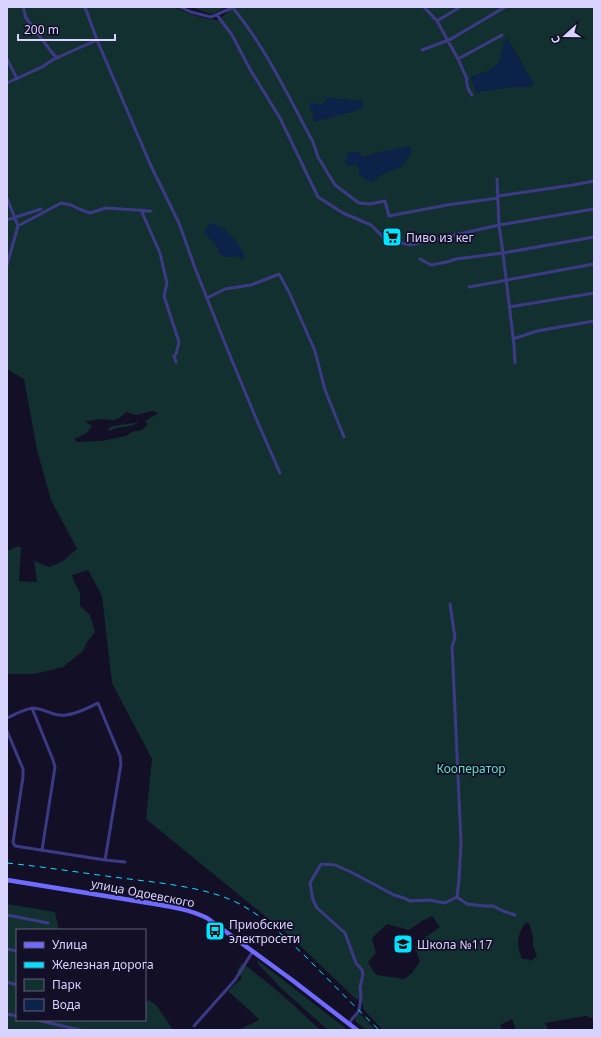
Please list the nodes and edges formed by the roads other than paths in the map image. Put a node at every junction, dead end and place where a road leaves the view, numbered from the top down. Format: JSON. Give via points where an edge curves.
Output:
{"nodes":[{"id":1,"x":23,"y":7,"type":"edge"},
{"id":2,"x":85,"y":7,"type":"edge"},
{"id":3,"x":180,"y":7,"type":"edge"},
{"id":4,"x":424,"y":7,"type":"edge"},
{"id":5,"x":460,"y":7,"type":"edge"},
{"id":6,"x":505,"y":7,"type":"edge"},
{"id":7,"x":233,"y":8,"type":"edge"},
{"id":8,"x":217,"y":15,"type":"junction"},
{"id":9,"x":437,"y":21,"type":"junction"},
{"id":10,"x":502,"y":34,"type":"dead end"},
{"id":11,"x":97,"y":40,"type":"junction"},
{"id":12,"x":447,"y":40,"type":"junction"},
{"id":13,"x":422,"y":50,"type":"dead end"},
{"id":14,"x":58,"y":58,"type":"junction"},
{"id":15,"x":7,"y":59,"type":"edge"},
{"id":16,"x":458,"y":59,"type":"junction"},
{"id":17,"x":17,"y":79,"type":"junction"},
{"id":18,"x":7,"y":83,"type":"edge"},
{"id":19,"x":472,"y":95,"type":"dead end"},
{"id":20,"x":497,"y":179,"type":"dead end"},
{"id":21,"x":594,"y":181,"type":"edge"},
{"id":22,"x":498,"y":197,"type":"junction"},
{"id":23,"x":7,"y":198,"type":"edge"},
{"id":24,"x":41,"y":209,"type":"dead end"},
{"id":25,"x":594,"y":209,"type":"edge"},
{"id":26,"x":141,"y":210,"type":"junction"},
{"id":27,"x":151,"y":211,"type":"dead end"},
{"id":28,"x":14,"y":217,"type":"junction"},
{"id":29,"x":7,"y":220,"type":"edge"},
{"id":30,"x":499,"y":225,"type":"junction"},
{"id":31,"x":18,"y":226,"type":"junction"},
{"id":32,"x":594,"y":237,"type":"edge"},
{"id":33,"x":503,"y":253,"type":"junction"},
{"id":34,"x":420,"y":259,"type":"dead end"},
{"id":35,"x":594,"y":264,"type":"edge"},
{"id":36,"x":7,"y":265,"type":"edge"},
{"id":37,"x":506,"y":281,"type":"junction"},
{"id":38,"x":469,"y":287,"type":"dead end"},
{"id":39,"x":594,"y":293,"type":"edge"},
{"id":40,"x":207,"y":298,"type":"junction"},
{"id":41,"x":509,"y":307,"type":"junction"},
{"id":42,"x":594,"y":321,"type":"edge"},
{"id":43,"x":513,"y":339,"type":"junction"},
{"id":44,"x":176,"y":362,"type":"dead end"},
{"id":45,"x":515,"y":363,"type":"dead end"},
{"id":46,"x":344,"y":437,"type":"dead end"},
{"id":47,"x":280,"y":473,"type":"dead end"},
{"id":48,"x":450,"y":604,"type":"dead end"},
{"id":49,"x":32,"y":708,"type":"junction"},
{"id":50,"x":7,"y":718,"type":"edge"},
{"id":51,"x":7,"y":731,"type":"edge"},
{"id":52,"x":42,"y":850,"type":"junction"},
{"id":53,"x":106,"y":860,"type":"junction"},
{"id":54,"x":125,"y":862,"type":"dead end"},
{"id":55,"x":7,"y":880,"type":"edge"},
{"id":56,"x":457,"y":897,"type":"junction"},
{"id":57,"x":7,"y":915,"type":"edge"},
{"id":58,"x":515,"y":915,"type":"dead end"},
{"id":59,"x":48,"y":923,"type":"dead end"},
{"id":60,"x":253,"y":951,"type":"junction"},
{"id":61,"x":41,"y":1021,"type":"edge"},
{"id":62,"x":349,"y":1024,"type":"junction"},
{"id":63,"x":194,"y":1026,"type":"dead end"},
{"id":64,"x":80,"y":1030,"type":"edge"},
{"id":65,"x":357,"y":1030,"type":"edge"}],
"edges":[{"from":1,"to":14,"type":"street","via":[[26,18]]},
{"from":2,"to":11,"type":"street"},
{"from":3,"to":8,"type":"street","via":[[211,17]]},
{"from":4,"to":9,"type":"street"},
{"from":5,"to":9,"type":"street"},
{"from":6,"to":12,"type":"street"},
{"from":7,"to":8,"type":"street"},
{"from":7,"to":22,"type":"street","via":[[263,50],[335,185],[360,203],[385,201],[389,216]]},
{"from":8,"to":30,"type":"street","via":[[280,118],[318,197],[343,213],[371,225],[385,239],[410,245]]},
{"from":9,"to":12,"type":"street"},
{"from":10,"to":16,"type":"street"},
{"from":11,"to":14,"type":"street"},
{"from":11,"to":40,"type":"street","via":[[151,166],[179,223]]},
{"from":12,"to":13,"type":"street"},
{"from":12,"to":16,"type":"street"},
{"from":14,"to":17,"type":"street"},
{"from":15,"to":17,"type":"street"},
{"from":16,"to":19,"type":"street"},
{"from":17,"to":18,"type":"street"},
{"from":20,"to":22,"type":"street"},
{"from":21,"to":22,"type":"street"},
{"from":22,"to":30,"type":"street"},
{"from":23,"to":28,"type":"street"},
{"from":24,"to":28,"type":"street"},
{"from":25,"to":30,"type":"street"},
{"from":26,"to":27,"type":"street"},
{"from":26,"to":31,"type":"street","via":[[106,208],[90,213],[61,203]]},
{"from":26,"to":44,"type":"street","via":[[160,253],[167,283],[164,296],[180,342],[174,356]]},
{"from":28,"to":29,"type":"street"},
{"from":28,"to":31,"type":"street"},
{"from":30,"to":33,"type":"street"},
{"from":31,"to":36,"type":"street"},
{"from":32,"to":33,"type":"street"},
{"from":33,"to":34,"type":"street","via":[[431,265]]},
{"from":33,"to":37,"type":"street"},
{"from":35,"to":37,"type":"street"},
{"from":37,"to":38,"type":"street"},
{"from":37,"to":41,"type":"street"},
{"from":39,"to":41,"type":"street"},
{"from":40,"to":46,"type":"street","via":[[280,274],[315,351],[325,390]]},
{"from":40,"to":47,"type":"street"},
{"from":41,"to":43,"type":"street"},
{"from":42,"to":43,"type":"street","via":[[537,331]]},
{"from":43,"to":45,"type":"street"},
{"from":48,"to":56,"type":"street","via":[[455,638],[452,647],[461,843]]},
{"from":49,"to":50,"type":"street"},
{"from":49,"to":52,"type":"street","via":[[55,767]]},
{"from":49,"to":53,"type":"street","via":[[65,716],[98,703],[121,764]]},
{"from":51,"to":52,"type":"street","via":[[23,769],[13,842],[15,846]]},
{"from":52,"to":53,"type":"street"},
{"from":53,"to":54,"type":"street"},
{"from":55,"to":60,"type":"street","name":"улица Одоевского","via":[[191,911],[207,918]]},
{"from":56,"to":58,"type":"street","via":[[467,904],[493,906]]},
{"from":56,"to":62,"type":"street","via":[[445,903],[429,900],[410,901],[351,872],[334,865],[321,864],[310,883],[313,900],[317,908],[345,933],[363,974],[359,1011]]},
{"from":57,"to":59,"type":"street"},
{"from":60,"to":62,"type":"street","name":"улица Одоевского"},
{"from":60,"to":63,"type":"street","via":[[235,980]]},
{"from":61,"to":64,"type":"street"},
{"from":62,"to":65,"type":"street","name":"улица Одоевского"}]}
